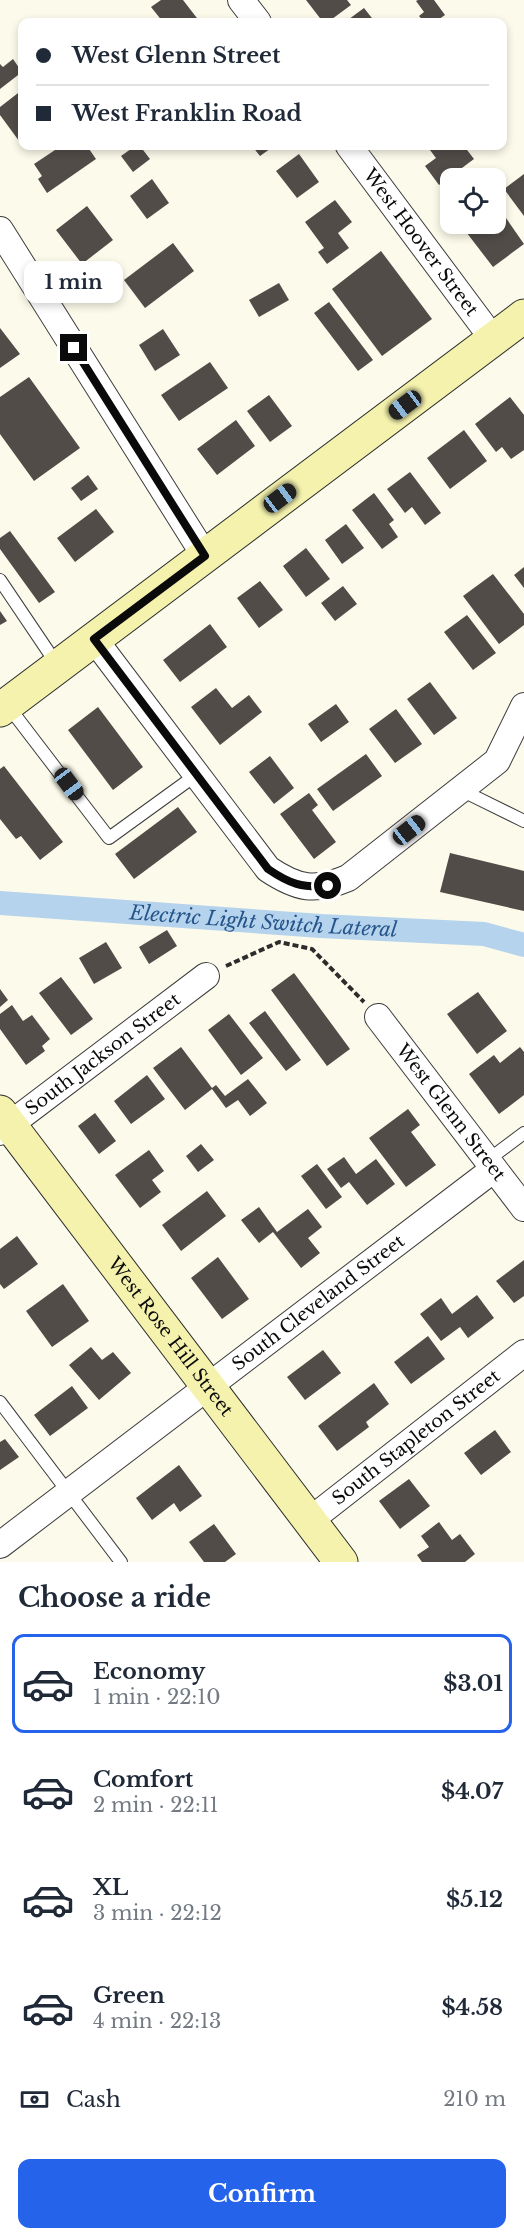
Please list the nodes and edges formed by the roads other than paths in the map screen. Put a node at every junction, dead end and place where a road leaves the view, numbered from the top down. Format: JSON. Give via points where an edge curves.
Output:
{"nodes":[{"id":1,"x":241,"y":0,"type":"edge"},
{"id":2,"x":255,"y":18,"type":"edge"},
{"id":3,"x":352,"y":150,"type":"edge"},
{"id":4,"x":0,"y":230,"type":"edge"},
{"id":5,"x":524,"y":316,"type":"edge"},
{"id":6,"x":494,"y":339,"type":"junction"},
{"id":7,"x":205,"y":556,"type":"junction"},
{"id":8,"x":0,"y":580,"type":"edge"},
{"id":9,"x":94,"y":639,"type":"junction"},
{"id":10,"x":58,"y":666,"type":"junction"},
{"id":11,"x":4,"y":707,"type":"edge"},
{"id":12,"x":521,"y":722,"type":"edge"},
{"id":13,"x":196,"y":774,"type":"junction"},
{"id":14,"x":461,"y":790,"type":"junction"},
{"id":15,"x":524,"y":821,"type":"edge"},
{"id":16,"x":206,"y":976,"type":"road end"},
{"id":17,"x":378,"y":1017,"type":"road end"},
{"id":18,"x":3,"y":1123,"type":"edge"},
{"id":19,"x":524,"y":1132,"type":"edge"},
{"id":20,"x":491,"y":1165,"type":"junction"},
{"id":21,"x":524,"y":1208,"type":"edge"},
{"id":22,"x":524,"y":1353,"type":"edge"},
{"id":23,"x":208,"y":1387,"type":"junction"},
{"id":24,"x":0,"y":1402,"type":"edge"},
{"id":25,"x":69,"y":1493,"type":"junction"},
{"id":26,"x":309,"y":1521,"type":"junction"},
{"id":27,"x":0,"y":1545,"type":"edge"},
{"id":28,"x":121,"y":1562,"type":"edge"},
{"id":29,"x":340,"y":1562,"type":"edge"}],
"edges":[{"from":1,"to":2,"type":"street"},
{"from":3,"to":6,"type":"street","name":"West Hoover Street"},
{"from":4,"to":7,"type":"street"},
{"from":5,"to":6,"type":"street"},
{"from":6,"to":7,"type":"street"},
{"from":7,"to":9,"type":"street"},
{"from":8,"to":10,"type":"lane"},
{"from":9,"to":10,"type":"street"},
{"from":9,"to":13,"type":"street"},
{"from":10,"to":11,"type":"street"},
{"from":11,"to":13,"type":"lane","via":[[110,838]]},
{"from":12,"to":14,"type":"street","via":[[497,761]]},
{"from":13,"to":14,"type":"street","via":[[268,869],[287,882],[308,887],[328,886],[348,878]]},
{"from":14,"to":15,"type":"lane"},
{"from":16,"to":18,"type":"street","name":"South Jackson Street"},
{"from":17,"to":20,"type":"street","name":"West Glenn Street"},
{"from":18,"to":23,"type":"street","name":"West Rose Hill Street"},
{"from":19,"to":20,"type":"lane"},
{"from":20,"to":21,"type":"street","name":"West Glenn Street"},
{"from":20,"to":23,"type":"street","name":"South Cleveland Street"},
{"from":22,"to":26,"type":"street","name":"South Stapleton Street"},
{"from":23,"to":25,"type":"street","name":"South Cleveland Street"},
{"from":23,"to":26,"type":"street","name":"West Rose Hill Street"},
{"from":24,"to":25,"type":"lane"},
{"from":25,"to":27,"type":"street","name":"South Cleveland Street"},
{"from":25,"to":28,"type":"lane"},
{"from":26,"to":29,"type":"street","name":"West Rose Hill Street"}]}
